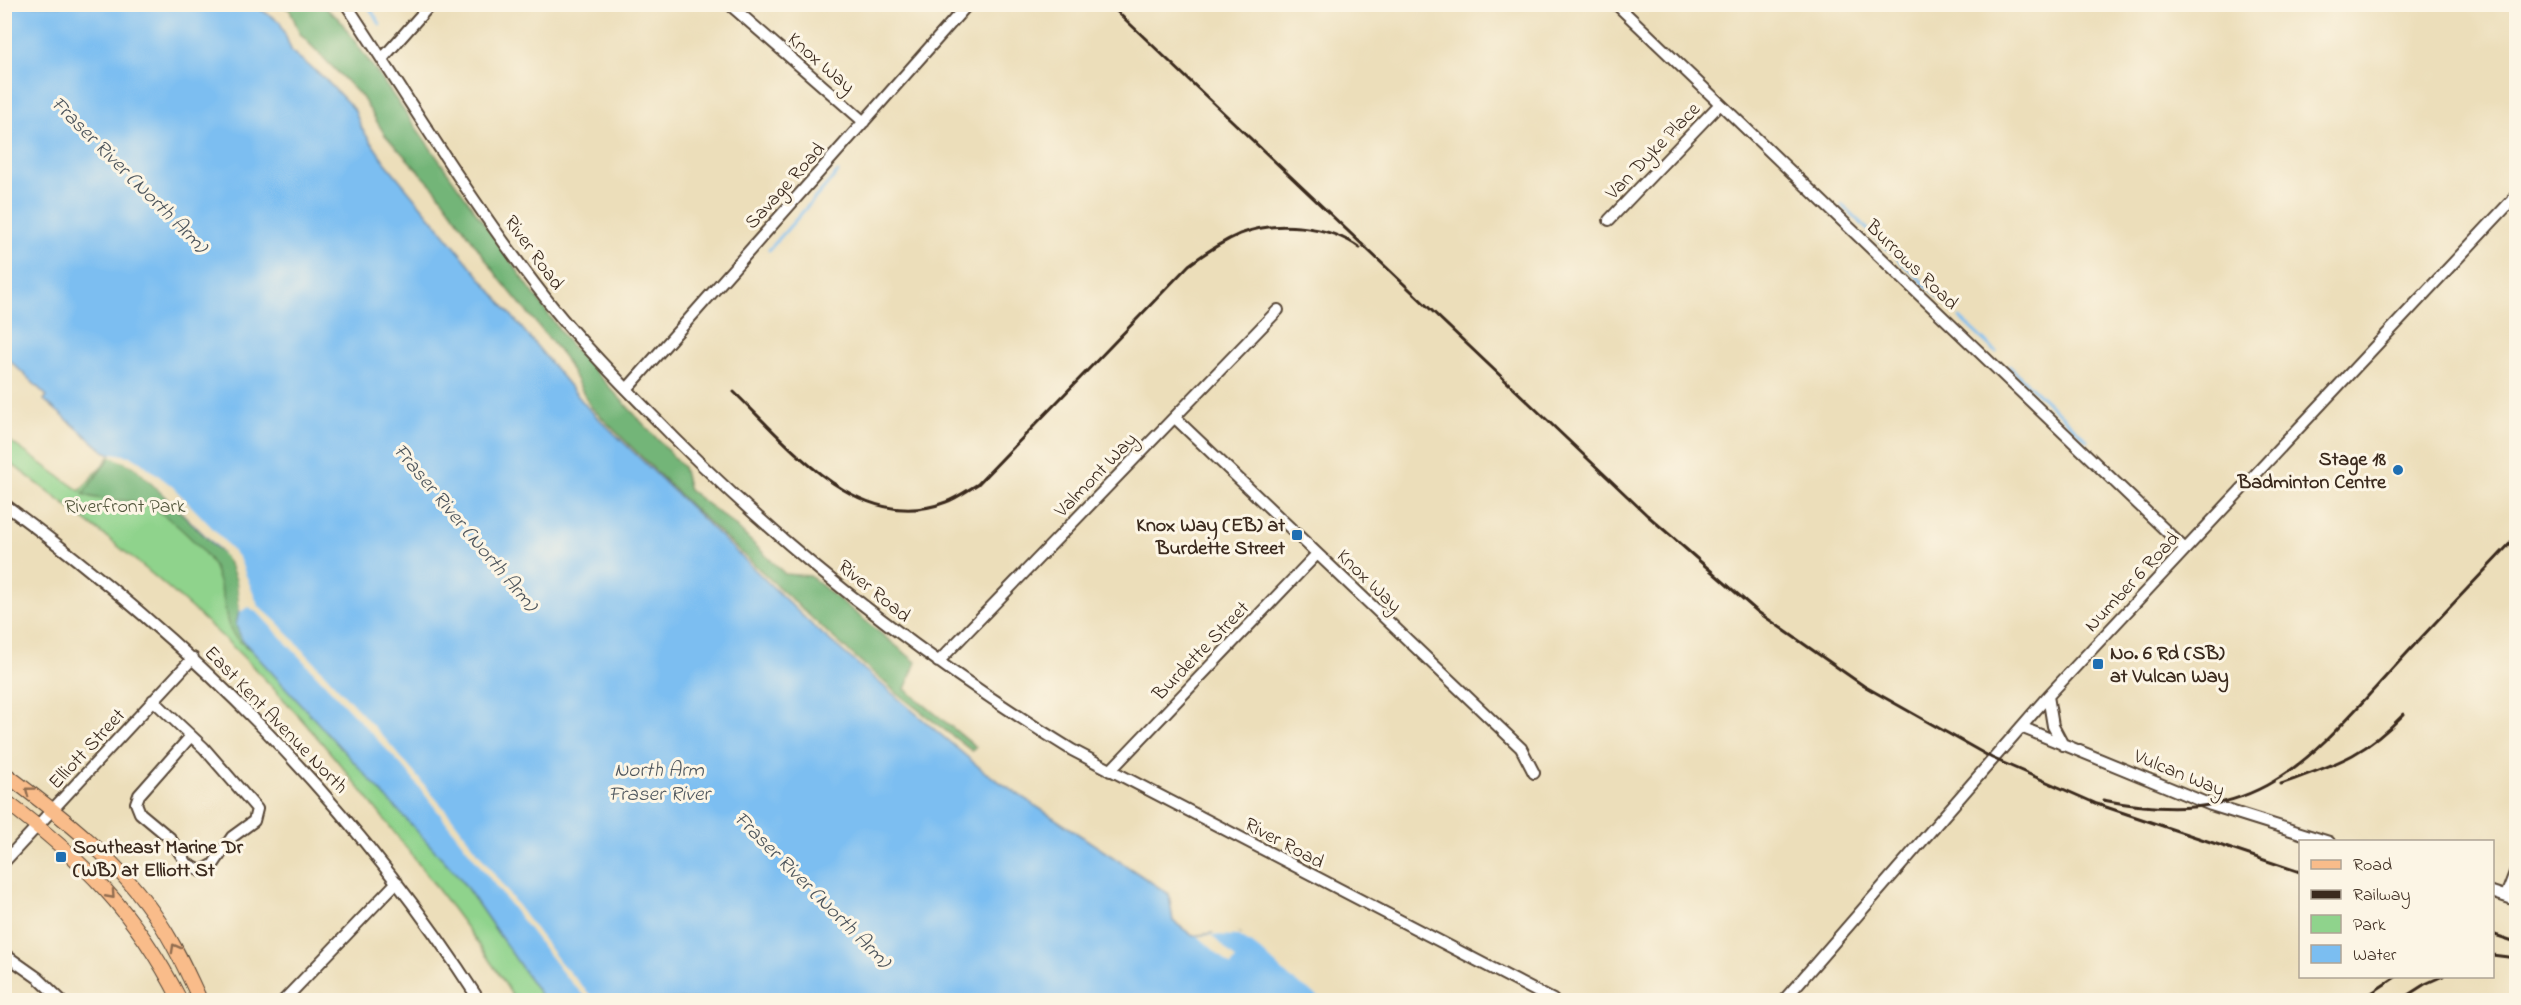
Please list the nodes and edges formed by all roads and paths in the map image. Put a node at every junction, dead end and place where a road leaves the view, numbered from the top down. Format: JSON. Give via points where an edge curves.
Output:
{"nodes":[{"id":1,"x":346,"y":4,"type":"edge"},
{"id":2,"x":431,"y":4,"type":"edge"},
{"id":3,"x":729,"y":4,"type":"edge"},
{"id":4,"x":968,"y":4,"type":"edge"},
{"id":5,"x":1616,"y":4,"type":"edge"},
{"id":6,"x":382,"y":59,"type":"junction"},
{"id":7,"x":1720,"y":104,"type":"junction"},
{"id":8,"x":864,"y":123,"type":"junction"},
{"id":9,"x":2517,"y":196,"type":"edge"},
{"id":10,"x":1609,"y":220,"type":"dead end"},
{"id":11,"x":1278,"y":310,"type":"dead end"},
{"id":12,"x":627,"y":389,"type":"junction"},
{"id":13,"x":1175,"y":418,"type":"junction"},
{"id":14,"x":4,"y":504,"type":"edge"},
{"id":15,"x":2185,"y":549,"type":"junction"},
{"id":16,"x":1317,"y":554,"type":"junction"},
{"id":17,"x":193,"y":658,"type":"junction"},
{"id":18,"x":938,"y":662,"type":"junction"},
{"id":19,"x":2048,"y":696,"type":"junction"},
{"id":20,"x":153,"y":700,"type":"junction"},
{"id":21,"x":2021,"y":727,"type":"junction"},
{"id":22,"x":191,"y":736,"type":"junction"},
{"id":23,"x":2063,"y":745,"type":"junction"},
{"id":24,"x":1110,"y":771,"type":"junction"},
{"id":25,"x":4,"y":773,"type":"edge"},
{"id":26,"x":1534,"y":773,"type":"dead end"},
{"id":27,"x":4,"y":800,"type":"edge"},
{"id":28,"x":53,"y":810,"type":"junction"},
{"id":29,"x":39,"y":826,"type":"junction"},
{"id":30,"x":2323,"y":840,"type":"edge"},
{"id":31,"x":4,"y":862,"type":"edge"},
{"id":32,"x":2517,"y":870,"type":"edge"},
{"id":33,"x":397,"y":882,"type":"junction"},
{"id":34,"x":2494,"y":892,"type":"edge"},
{"id":35,"x":2511,"y":898,"type":"edge"},
{"id":36,"x":4,"y":954,"type":"edge"},
{"id":37,"x":61,"y":1000,"type":"edge"},
{"id":38,"x":180,"y":1000,"type":"edge"},
{"id":39,"x":200,"y":1000,"type":"edge"},
{"id":40,"x":284,"y":1000,"type":"edge"},
{"id":41,"x":479,"y":1000,"type":"edge"},
{"id":42,"x":1553,"y":1000,"type":"edge"},
{"id":43,"x":1784,"y":1000,"type":"edge"}],
"edges":[{"from":1,"to":6,"type":"street","name":"River Road"},
{"from":2,"to":6,"type":"street"},
{"from":3,"to":8,"type":"street","name":"Knox Way"},
{"from":4,"to":8,"type":"street","name":"Savage Road"},
{"from":5,"to":7,"type":"street","name":"Burrows Road"},
{"from":6,"to":12,"type":"street","name":"River Road","via":[[508,248],[567,324]]},
{"from":7,"to":10,"type":"street","name":"Van Dyke Place"},
{"from":7,"to":15,"type":"street","name":"Burrows Road"},
{"from":8,"to":12,"type":"street","name":"Savage Road"},
{"from":9,"to":15,"type":"street","name":"Number 6 Road"},
{"from":11,"to":13,"type":"street","name":"Valmont Way"},
{"from":12,"to":18,"type":"street","name":"River Road","via":[[740,501],[855,600]]},
{"from":13,"to":16,"type":"street","name":"Knox Way"},
{"from":13,"to":18,"type":"street","name":"Valmont Way"},
{"from":14,"to":17,"type":"street","name":"East Kent Avenue North","via":[[111,585]]},
{"from":15,"to":19,"type":"street","name":"Number 6 Road"},
{"from":16,"to":24,"type":"street","name":"Burdette Street"},
{"from":16,"to":26,"type":"street","name":"Knox Way","via":[[1521,748]]},
{"from":17,"to":20,"type":"street","name":"Elliott Street"},
{"from":17,"to":33,"type":"street","name":"East Kent Avenue North","via":[[341,812]]},
{"from":18,"to":24,"type":"street","name":"River Road","via":[[1006,710]]},
{"from":19,"to":21,"type":"street","name":"Number 6 Road"},
{"from":19,"to":23,"type":"street","via":[[2053,726]]},
{"from":20,"to":22,"type":"street"},
{"from":20,"to":28,"type":"street","name":"Elliott Street"},
{"from":21,"to":23,"type":"street","name":"Vulcan Way"},
{"from":21,"to":43,"type":"street","name":"Number 6 Road"},
{"from":22,"to":22,"type":"street","via":[[253,801],[258,813],[251,825],[232,837],[213,865],[201,871],[187,864],[170,838],[140,813],[136,803]]},
{"from":23,"to":30,"type":"street","name":"Vulcan Way","via":[[2211,805]]},
{"from":24,"to":42,"type":"street","name":"River Road"},
{"from":28,"to":25,"type":"main road","one_way":true},
{"from":27,"to":29,"type":"main road"},
{"from":28,"to":29,"type":"street","name":"Elliott Street"},
{"from":39,"to":28,"type":"main road","one_way":true,"via":[[175,948],[141,897],[96,847]]},
{"from":29,"to":31,"type":"street","name":"Elliott Street"},
{"from":29,"to":38,"type":"main road","one_way":true,"via":[[91,872],[126,911],[160,960]]},
{"from":32,"to":35,"type":"street"},
{"from":33,"to":40,"type":"street"},
{"from":33,"to":41,"type":"street","name":"East Kent Avenue North"},
{"from":34,"to":35,"type":"street"},
{"from":36,"to":37,"type":"street"}]}
